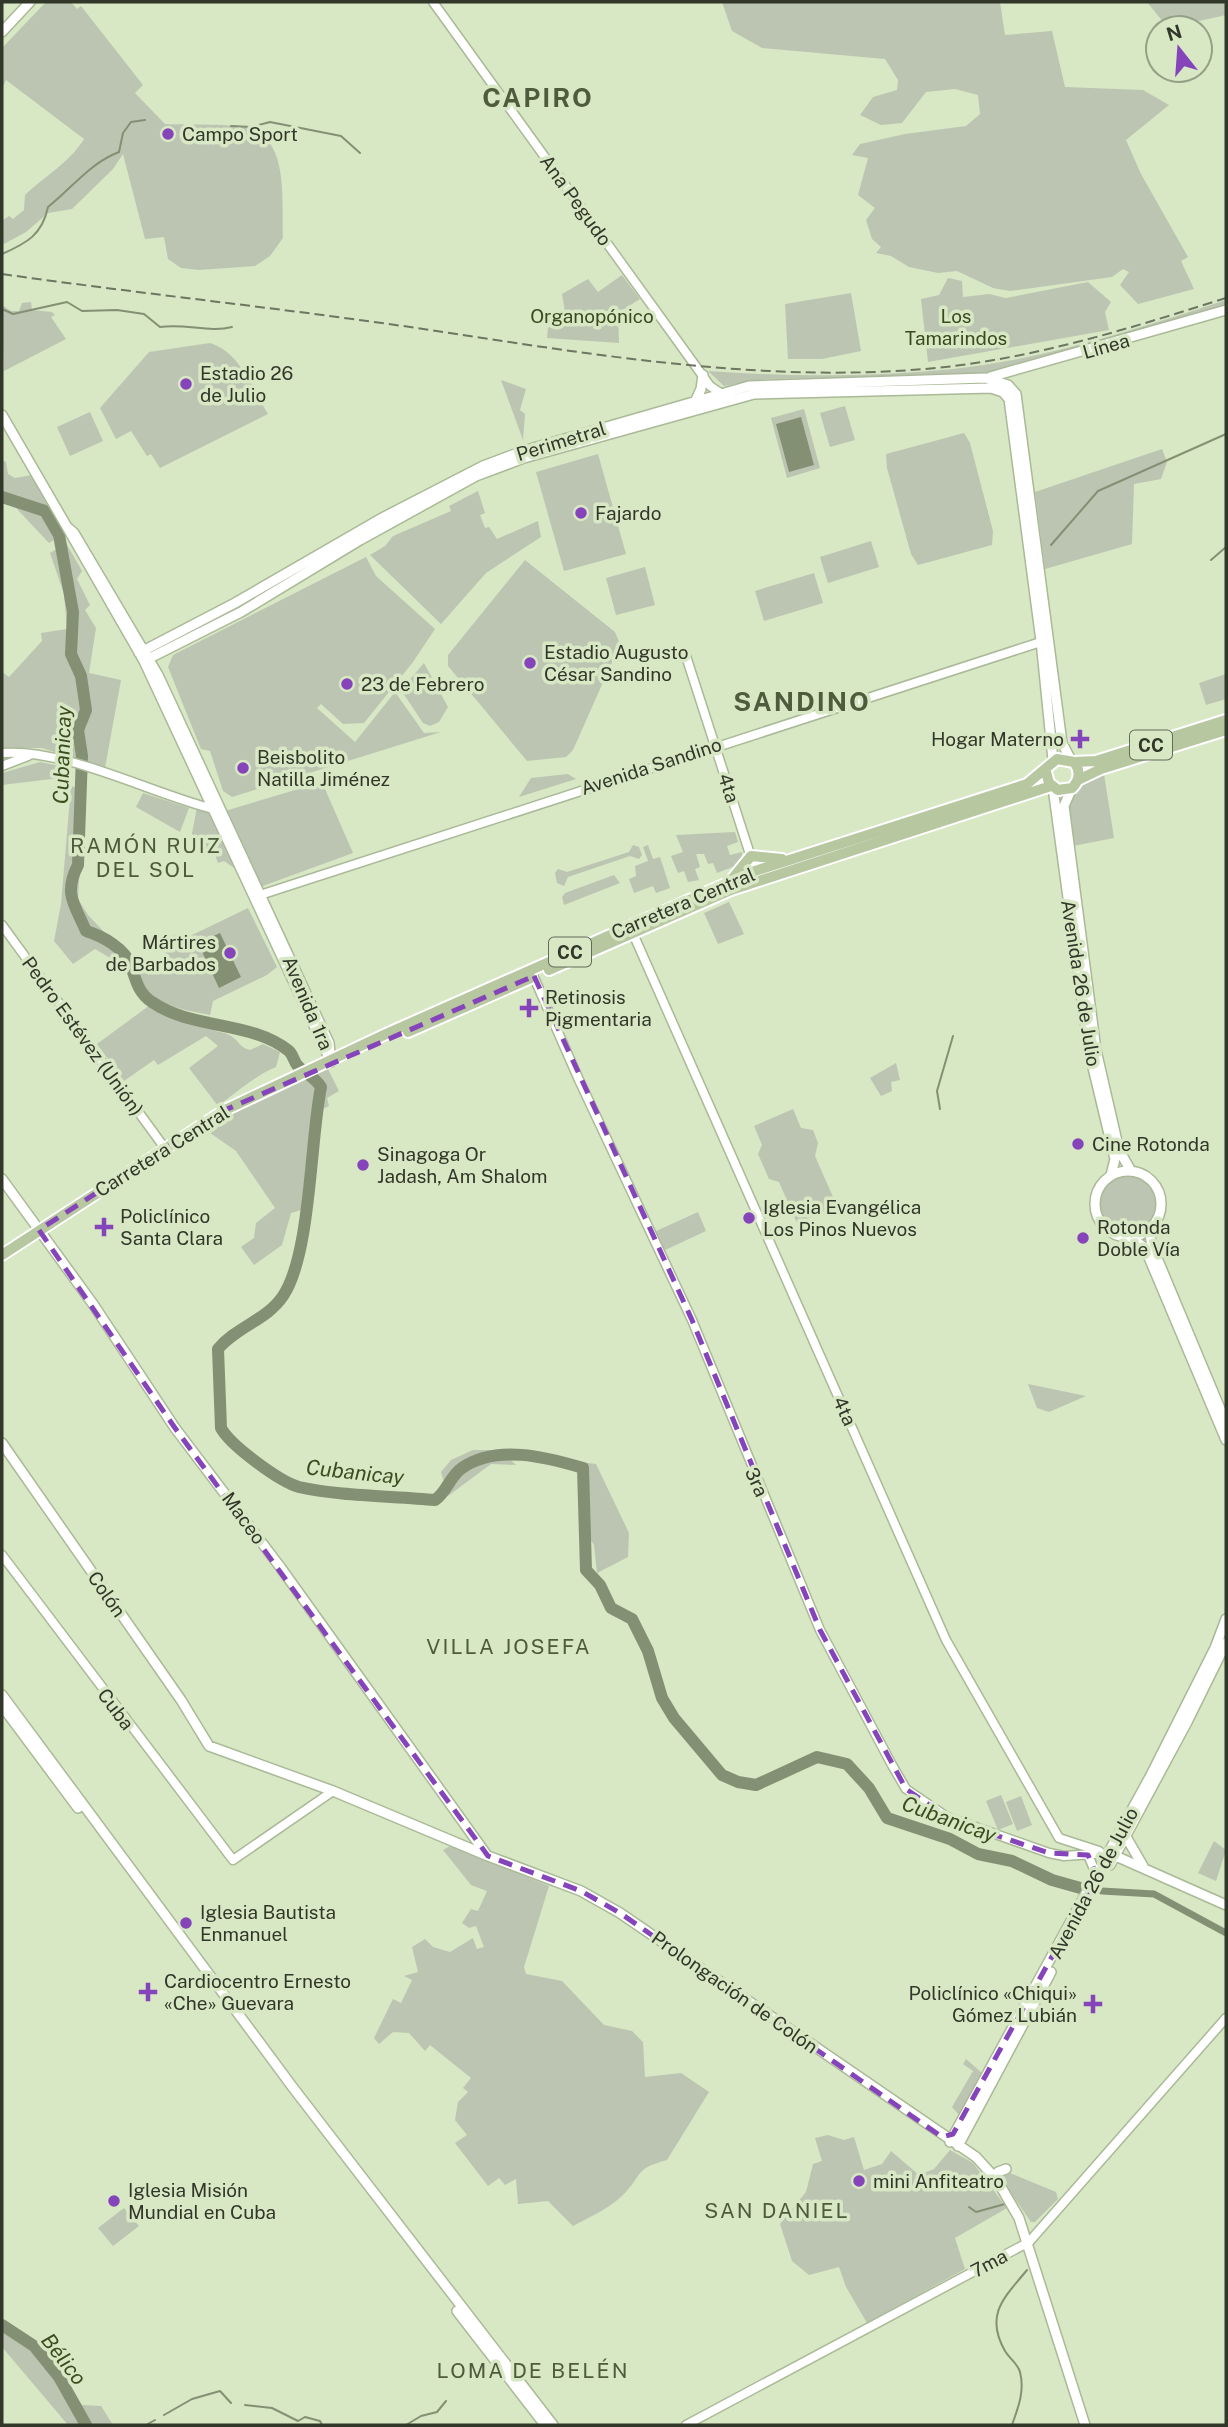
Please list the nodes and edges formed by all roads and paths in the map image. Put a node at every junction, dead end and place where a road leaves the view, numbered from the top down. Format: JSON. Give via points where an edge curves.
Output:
{"nodes":[{"id":1,"x":30,"y":2,"type":"edge"},
{"id":2,"x":433,"y":2,"type":"edge"},
{"id":3,"x":2,"y":32,"type":"edge"},
{"id":4,"x":1226,"y":310,"type":"edge"},
{"id":5,"x":703,"y":375,"type":"junction"},
{"id":6,"x":985,"y":378,"type":"junction"},
{"id":7,"x":710,"y":386,"type":"junction"},
{"id":8,"x":1011,"y":387,"type":"junction"},
{"id":9,"x":722,"y":394,"type":"junction"},
{"id":10,"x":710,"y":397,"type":"junction"},
{"id":11,"x":738,"y":397,"type":"junction"},
{"id":12,"x":698,"y":405,"type":"junction"},
{"id":13,"x":2,"y":415,"type":"edge"},
{"id":14,"x":67,"y":527,"type":"junction"},
{"id":15,"x":1045,"y":640,"type":"junction"},
{"id":16,"x":162,"y":652,"type":"junction"},
{"id":17,"x":146,"y":653,"type":"junction"},
{"id":18,"x":686,"y":656,"type":"dead end"},
{"id":19,"x":158,"y":675,"type":"junction"},
{"id":20,"x":1226,"y":720,"type":"edge"},
{"id":21,"x":1226,"y":730,"type":"edge"},
{"id":22,"x":716,"y":745,"type":"junction"},
{"id":23,"x":2,"y":752,"type":"edge"},
{"id":24,"x":33,"y":754,"type":"junction"},
{"id":25,"x":1053,"y":760,"type":"junction"},
{"id":26,"x":1072,"y":761,"type":"junction"},
{"id":27,"x":2,"y":766,"type":"edge"},
{"id":28,"x":1046,"y":772,"type":"junction"},
{"id":29,"x":1075,"y":784,"type":"junction"},
{"id":30,"x":1052,"y":787,"type":"junction"},
{"id":31,"x":213,"y":808,"type":"junction"},
{"id":32,"x":884,"y":835,"type":"junction"},
{"id":33,"x":751,"y":856,"type":"junction"},
{"id":34,"x":789,"y":860,"type":"junction"},
{"id":35,"x":757,"y":875,"type":"junction"},
{"id":36,"x":728,"y":882,"type":"junction"},
{"id":37,"x":257,"y":896,"type":"junction"},
{"id":38,"x":2,"y":925,"type":"edge"},
{"id":39,"x":631,"y":930,"type":"junction"},
{"id":40,"x":532,"y":973,"type":"junction"},
{"id":41,"x":387,"y":1037,"type":"junction"},
{"id":42,"x":326,"y":1045,"type":"junction"},
{"id":43,"x":331,"y":1062,"type":"junction"},
{"id":44,"x":320,"y":1067,"type":"junction"},
{"id":45,"x":164,"y":1147,"type":"junction"},
{"id":46,"x":1131,"y":1171,"type":"junction"},
{"id":47,"x":1111,"y":1175,"type":"junction"},
{"id":48,"x":2,"y":1179,"type":"edge"},
{"id":49,"x":1149,"y":1229,"type":"junction"},
{"id":50,"x":39,"y":1230,"type":"junction"},
{"id":51,"x":1130,"y":1237,"type":"junction"},
{"id":52,"x":2,"y":1255,"type":"edge"},
{"id":53,"x":1226,"y":1423,"type":"edge"},
{"id":54,"x":1226,"y":1440,"type":"edge"},
{"id":55,"x":2,"y":1443,"type":"edge"},
{"id":56,"x":2,"y":1555,"type":"edge"},
{"id":57,"x":1226,"y":1619,"type":"edge"},
{"id":58,"x":1226,"y":1643,"type":"edge"},
{"id":59,"x":2,"y":1695,"type":"edge"},
{"id":60,"x":2,"y":1706,"type":"edge"},
{"id":61,"x":209,"y":1746,"type":"joint"},
{"id":62,"x":333,"y":1791,"type":"junction"},
{"id":63,"x":1125,"y":1835,"type":"junction"},
{"id":64,"x":1112,"y":1854,"type":"junction"},
{"id":65,"x":1088,"y":1855,"type":"junction"},
{"id":66,"x":488,"y":1856,"type":"junction"},
{"id":67,"x":1144,"y":1868,"type":"junction"},
{"id":68,"x":1098,"y":1880,"type":"junction"},
{"id":69,"x":1088,"y":1900,"type":"junction"},
{"id":70,"x":1226,"y":1905,"type":"edge"},
{"id":71,"x":1226,"y":2018,"type":"edge"},
{"id":72,"x":950,"y":2142,"type":"junction"},
{"id":73,"x":1006,"y":2168,"type":"dead end"},
{"id":74,"x":997,"y":2180,"type":"junction"},
{"id":75,"x":1029,"y":2242,"type":"junction"},
{"id":76,"x":545,"y":2425,"type":"edge"},
{"id":77,"x":553,"y":2425,"type":"edge"},
{"id":78,"x":686,"y":2425,"type":"edge"},
{"id":79,"x":1085,"y":2425,"type":"edge"}],
"edges":[{"from":1,"to":3,"type":"main road"},
{"from":2,"to":5,"type":"street","name":"Ana Pegudo"},
{"from":4,"to":8,"type":"main road","name":"Línea","via":[[1030,368]]},
{"from":5,"to":7,"type":"street","name":"Ana Pegudo"},
{"from":5,"to":12,"type":"main road"},
{"from":6,"to":8,"type":"main road","name":"Línea"},
{"from":6,"to":8,"type":"main road","name":"Perimetral"},
{"from":6,"to":9,"type":"main road","name":"Perimetral","via":[[749,387]]},
{"from":7,"to":9,"type":"street","name":"Ana Pegudo"},
{"from":7,"to":10,"type":"street"},
{"from":8,"to":11,"type":"main road","name":"Perimetral"},
{"from":8,"to":15,"type":"main road"},
{"from":9,"to":10,"type":"main road","name":"Perimetral"},
{"from":9,"to":11,"type":"main road"},
{"from":10,"to":12,"type":"main road","name":"Perimetral"},
{"from":11,"to":12,"type":"main road","name":"Perimetral"},
{"from":12,"to":16,"type":"main road","name":"Perimetral","via":[[476,476],[241,612]]},
{"from":12,"to":17,"type":"main road","name":"Perimetral","via":[[483,466]]},
{"from":13,"to":14,"type":"main road","name":"Avenida 1ra"},
{"from":14,"to":17,"type":"main road","name":"Avenida 1ra"},
{"from":14,"to":17,"type":"main road","name":"Avenida 1ra","via":[[133,633],[144,642]]},
{"from":15,"to":22,"type":"street","name":"Avenida Sandino"},
{"from":15,"to":25,"type":"main road"},
{"from":15,"to":26,"type":"main road","via":[[1062,743]]},
{"from":16,"to":17,"type":"main road","name":"Perimetral"},
{"from":16,"to":19,"type":"main road"},
{"from":17,"to":19,"type":"main road","name":"Avenida 1ra"},
{"from":17,"to":31,"type":"main road","name":"Avenida 1ra"},
{"from":18,"to":22,"type":"street","name":"4ta"},
{"from":19,"to":37,"type":"main road","name":"Avenida 1ra"},
{"from":20,"to":26,"type":"main road","number":"CC","via":[[1096,761]]},
{"from":21,"to":29,"type":"main road","number":"CC","via":[[1101,769]]},
{"from":22,"to":33,"type":"street","name":"4ta"},
{"from":22,"to":37,"type":"street","name":"Avenida Sandino"},
{"from":23,"to":24,"type":"street"},
{"from":24,"to":27,"type":"street"},
{"from":24,"to":31,"type":"street"},
{"from":25,"to":26,"type":"main road","number":"CC"},
{"from":25,"to":28,"type":"main road"},
{"from":26,"to":29,"type":"main road","via":[[1079,770]]},
{"from":28,"to":30,"type":"main road"},
{"from":28,"to":32,"type":"main road","name":"Carretera Central","number":"CC","via":[[1027,785]]},
{"from":29,"to":30,"type":"main road","number":"CC","via":[[1063,791]]},
{"from":29,"to":46,"type":"main road","name":"Avenida 26 de Julio","via":[[1064,806],[1096,1050],[1119,1150]]},
{"from":30,"to":32,"type":"main road","name":"Carretera Central","number":"CC"},
{"from":30,"to":47,"type":"main road","name":"Avenida 26 de Julio","via":[[1089,1051],[1115,1159]]},
{"from":31,"to":37,"type":"main road","name":"Avenida 1ra"},
{"from":32,"to":34,"type":"main road","name":"Carretera Central","number":"CC"},
{"from":32,"to":35,"type":"main road","name":"Carretera Central","number":"CC"},
{"from":33,"to":34,"type":"main road"},
{"from":33,"to":35,"type":"street","name":"4ta"},
{"from":33,"to":36,"type":"main road"},
{"from":34,"to":35,"type":"main road","name":"Carretera Central","number":"CC"},
{"from":35,"to":36,"type":"main road","name":"Carretera Central","number":"CC"},
{"from":35,"to":39,"type":"main road","name":"Carretera Central","number":"CC"},
{"from":36,"to":39,"type":"main road","name":"Carretera Central","number":"CC"},
{"from":37,"to":42,"type":"main road","name":"Avenida 1ra"},
{"from":38,"to":45,"type":"street","name":"Pedro Estévez (Unión)"},
{"from":39,"to":40,"type":"main road","name":"Carretera Central","number":"CC"},
{"from":39,"to":64,"type":"street","name":"4ta","via":[[946,1640],[1059,1838]]},
{"from":40,"to":41,"type":"main road","name":"Carretera Central","number":"CC"},
{"from":40,"to":65,"type":"street","name":"3ra","via":[[692,1320],[820,1630],[850,1693],[906,1789],[947,1817],[989,1833],[1049,1853]]},
{"from":41,"to":42,"type":"main road","via":[[348,1049]]},
{"from":41,"to":43,"type":"main road","name":"Carretera Central","number":"CC","via":[[345,1060]]},
{"from":42,"to":43,"type":"main road","name":"Avenida 1ra"},
{"from":42,"to":44,"type":"main road"},
{"from":43,"to":44,"type":"main road","name":"Carretera Central","number":"CC"},
{"from":44,"to":45,"type":"main road","name":"Carretera Central","number":"CC","via":[[225,1110]]},
{"from":45,"to":50,"type":"main road","name":"Carretera Central","number":"CC"},
{"from":46,"to":47,"type":"main road"},
{"from":46,"to":49,"type":"main road","via":[[1149,1178],[1159,1194],[1159,1213]]},
{"from":47,"to":51,"type":"main road","via":[[1097,1192],[1096,1214],[1109,1231]]},
{"from":48,"to":50,"type":"main road","name":"Maceo"},
{"from":49,"to":51,"type":"main road"},
{"from":49,"to":53,"type":"main road"},
{"from":50,"to":52,"type":"main road","name":"Carretera Central","number":"CC"},
{"from":50,"to":66,"type":"main road","name":"Maceo","via":[[175,1428]]},
{"from":51,"to":54,"type":"main road","via":[[1145,1248]]},
{"from":55,"to":61,"type":"main road","name":"Colón"},
{"from":56,"to":62,"type":"street","name":"Cuba","via":[[233,1860]]},
{"from":57,"to":64,"type":"main road","name":"Avenida 26 de Julio"},
{"from":58,"to":63,"type":"main road","name":"Avenida 26 de Julio"},
{"from":59,"to":77,"type":"main road","via":[[294,2089]]},
{"from":60,"to":76,"type":"main road"},
{"from":61,"to":62,"type":"main road","name":"Prolongación de Colón"},
{"from":62,"to":66,"type":"main road","name":"Prolongación de Colón"},
{"from":63,"to":64,"type":"main road","name":"Avenida 26 de Julio"},
{"from":63,"to":67,"type":"main road"},
{"from":64,"to":65,"type":"street","name":"3ra"},
{"from":64,"to":67,"type":"main road"},
{"from":64,"to":68,"type":"main road","name":"Avenida 26 de Julio"},
{"from":65,"to":68,"type":"street"},
{"from":66,"to":72,"type":"main road","name":"Prolongación de Colón","via":[[581,1891],[620,1913]]},
{"from":67,"to":68,"type":"main road","via":[[1123,1864]]},
{"from":67,"to":70,"type":"main road"},
{"from":68,"to":69,"type":"main road","name":"Avenida 26 de Julio"},
{"from":69,"to":72,"type":"main road","name":"Avenida 26 de Julio"},
{"from":69,"to":72,"type":"main road","name":"Avenida 26 de Julio"},
{"from":71,"to":75,"type":"street","name":"7ma"},
{"from":72,"to":74,"type":"main road","name":"Prolongación de Colón","via":[[976,2157]]},
{"from":73,"to":74,"type":"main road","via":[[998,2172]]},
{"from":74,"to":75,"type":"main road","name":"Prolongación de Colón"},
{"from":75,"to":78,"type":"street","name":"7ma"},
{"from":75,"to":79,"type":"main road","name":"Prolongación de Colón"}]}
